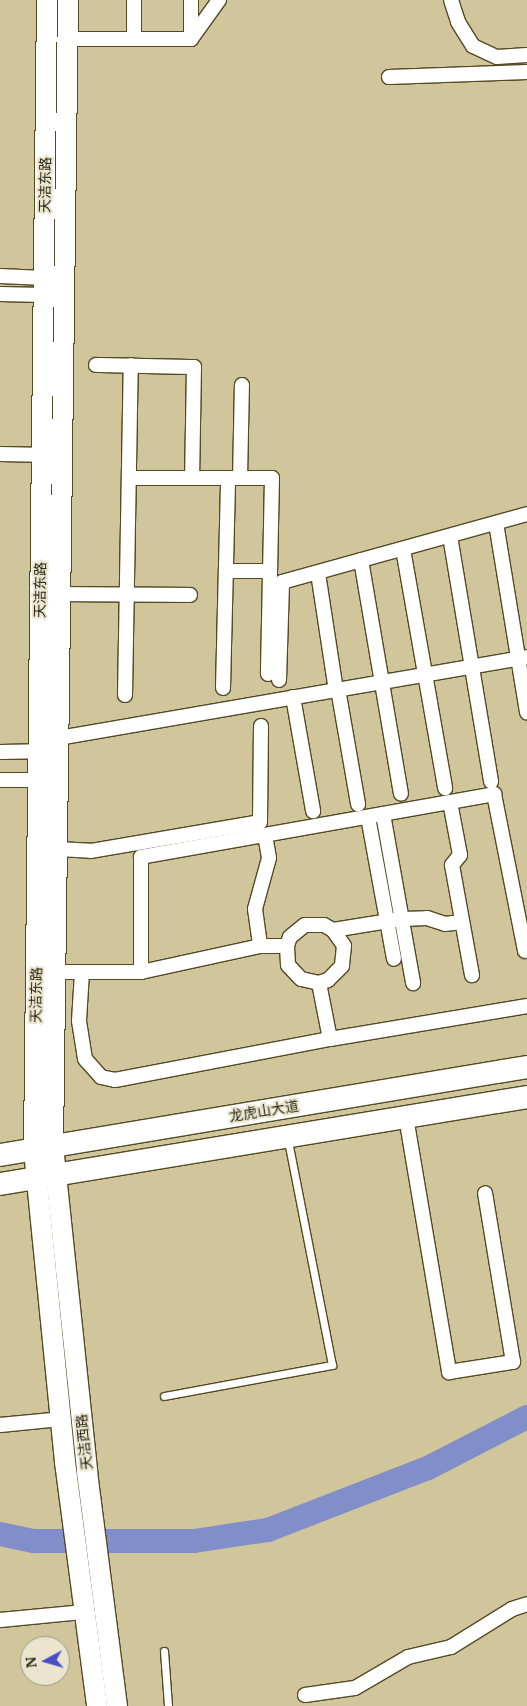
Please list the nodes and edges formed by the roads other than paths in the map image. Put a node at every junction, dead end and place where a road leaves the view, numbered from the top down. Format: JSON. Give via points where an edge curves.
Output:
{"nodes":[{"id":1,"x":47,"y":0,"type":"edge"},
{"id":2,"x":68,"y":0,"type":"edge"},
{"id":3,"x":134,"y":0,"type":"edge"},
{"id":4,"x":191,"y":0,"type":"edge"},
{"id":5,"x":219,"y":0,"type":"edge"},
{"id":6,"x":451,"y":0,"type":"edge"},
{"id":7,"x":68,"y":39,"type":"junction"},
{"id":8,"x":134,"y":39,"type":"junction"},
{"id":9,"x":191,"y":39,"type":"junction"},
{"id":10,"x":527,"y":55,"type":"edge"},
{"id":11,"x":527,"y":72,"type":"edge"},
{"id":12,"x":389,"y":77,"type":"dead end"},
{"id":13,"x":0,"y":276,"type":"edge"},
{"id":14,"x":44,"y":286,"type":"junction"},
{"id":15,"x":0,"y":294,"type":"edge"},
{"id":16,"x":96,"y":365,"type":"dead end"},
{"id":17,"x":131,"y":366,"type":"junction"},
{"id":18,"x":242,"y":385,"type":"dead end"},
{"id":19,"x":0,"y":454,"type":"edge"},
{"id":20,"x":63,"y":454,"type":"junction"},
{"id":21,"x":42,"y":455,"type":"junction"},
{"id":22,"x":129,"y":478,"type":"junction"},
{"id":23,"x":192,"y":478,"type":"junction"},
{"id":24,"x":234,"y":478,"type":"junction"},
{"id":25,"x":527,"y":514,"type":"edge"},
{"id":26,"x":496,"y":523,"type":"junction"},
{"id":27,"x":450,"y":536,"type":"junction"},
{"id":28,"x":403,"y":549,"type":"junction"},
{"id":29,"x":361,"y":560,"type":"junction"},
{"id":30,"x":226,"y":571,"type":"junction"},
{"id":31,"x":270,"y":571,"type":"junction"},
{"id":32,"x":318,"y":572,"type":"junction"},
{"id":33,"x":61,"y":594,"type":"junction"},
{"id":34,"x":126,"y":594,"type":"junction"},
{"id":35,"x":190,"y":595,"type":"dead end"},
{"id":36,"x":523,"y":657,"type":"edge"},
{"id":37,"x":472,"y":666,"type":"junction"},
{"id":38,"x":424,"y":675,"type":"junction"},
{"id":39,"x":380,"y":682,"type":"junction"},
{"id":40,"x":223,"y":688,"type":"dead end"},
{"id":41,"x":337,"y":690,"type":"junction"},
{"id":42,"x":125,"y":695,"type":"dead end"},
{"id":43,"x":293,"y":697,"type":"junction"},
{"id":44,"x":527,"y":712,"type":"edge"},
{"id":45,"x":261,"y":726,"type":"dead end"},
{"id":46,"x":59,"y":738,"type":"junction"},
{"id":47,"x":38,"y":751,"type":"junction"},
{"id":48,"x":0,"y":752,"type":"edge"},
{"id":49,"x":0,"y":780,"type":"edge"},
{"id":50,"x":38,"y":780,"type":"junction"},
{"id":51,"x":491,"y":782,"type":"dead end"},
{"id":52,"x":445,"y":788,"type":"dead end"},
{"id":53,"x":401,"y":794,"type":"dead end"},
{"id":54,"x":450,"y":802,"type":"junction"},
{"id":55,"x":358,"y":804,"type":"dead end"},
{"id":56,"x":313,"y":811,"type":"dead end"},
{"id":57,"x":383,"y":814,"type":"junction"},
{"id":58,"x":368,"y":817,"type":"junction"},
{"id":59,"x":265,"y":835,"type":"junction"},
{"id":60,"x":57,"y":849,"type":"junction"},
{"id":61,"x":402,"y":918,"type":"junction"},
{"id":62,"x":387,"y":921,"type":"junction"},
{"id":63,"x":462,"y":922,"type":"junction"},
{"id":64,"x":333,"y":930,"type":"junction"},
{"id":65,"x":260,"y":946,"type":"junction"},
{"id":66,"x":286,"y":946,"type":"junction"},
{"id":67,"x":525,"y":951,"type":"dead end"},
{"id":68,"x":394,"y":960,"type":"dead end"},
{"id":69,"x":56,"y":972,"type":"junction"},
{"id":70,"x":82,"y":972,"type":"junction"},
{"id":71,"x":141,"y":972,"type":"junction"},
{"id":72,"x":472,"y":974,"type":"dead end"},
{"id":73,"x":319,"y":983,"type":"junction"},
{"id":74,"x":414,"y":983,"type":"dead end"},
{"id":75,"x":527,"y":1006,"type":"edge"},
{"id":76,"x":330,"y":1039,"type":"junction"},
{"id":77,"x":527,"y":1067,"type":"edge"},
{"id":78,"x":527,"y":1097,"type":"edge"},
{"id":79,"x":406,"y":1117,"type":"junction"},
{"id":80,"x":288,"y":1138,"type":"junction"},
{"id":81,"x":43,"y":1149,"type":"junction"},
{"id":82,"x":0,"y":1155,"type":"edge"},
{"id":83,"x":45,"y":1178,"type":"junction"},
{"id":84,"x":0,"y":1184,"type":"edge"},
{"id":85,"x":484,"y":1193,"type":"dead end"},
{"id":86,"x":164,"y":1396,"type":"dead end"},
{"id":87,"x":61,"y":1419,"type":"junction"},
{"id":88,"x":0,"y":1425,"type":"edge"},
{"id":89,"x":527,"y":1604,"type":"edge"},
{"id":90,"x":83,"y":1608,"type":"junction"},
{"id":91,"x":0,"y":1620,"type":"edge"},
{"id":92,"x":164,"y":1651,"type":"dead end"},
{"id":93,"x":305,"y":1695,"type":"dead end"},
{"id":94,"x":97,"y":1706,"type":"edge"},
{"id":95,"x":117,"y":1706,"type":"edge"},
{"id":96,"x":168,"y":1706,"type":"edge"}],
"edges":[{"from":1,"to":14,"type":"main road","name":"天洁东路"},
{"from":2,"to":7,"type":"main road","name":"天洁东路"},
{"from":3,"to":8,"type":"street"},
{"from":4,"to":9,"type":"street"},
{"from":5,"to":9,"type":"street"},
{"from":6,"to":10,"type":"street","via":[[458,22],[473,46],[497,56]]},
{"from":7,"to":8,"type":"street"},
{"from":7,"to":20,"type":"main road","name":"天洁东路"},
{"from":8,"to":9,"type":"street"},
{"from":11,"to":12,"type":"street"},
{"from":13,"to":14,"type":"street"},
{"from":14,"to":15,"type":"street"},
{"from":14,"to":21,"type":"main road","name":"天洁东路"},
{"from":16,"to":17,"type":"street"},
{"from":17,"to":22,"type":"street"},
{"from":17,"to":23,"type":"street","via":[[194,367]]},
{"from":18,"to":24,"type":"street"},
{"from":19,"to":21,"type":"street"},
{"from":20,"to":21,"type":"street"},
{"from":20,"to":33,"type":"main road","name":"天洁东路"},
{"from":21,"to":47,"type":"main road","name":"天洁东路"},
{"from":22,"to":23,"type":"street"},
{"from":22,"to":34,"type":"street"},
{"from":23,"to":24,"type":"street"},
{"from":24,"to":30,"type":"street"},
{"from":24,"to":31,"type":"street","via":[[272,478]]},
{"from":25,"to":26,"type":"street"},
{"from":26,"to":27,"type":"street"},
{"from":26,"to":36,"type":"street"},
{"from":27,"to":28,"type":"street"},
{"from":27,"to":37,"type":"street"},
{"from":28,"to":29,"type":"street"},
{"from":28,"to":38,"type":"street"},
{"from":29,"to":32,"type":"street"},
{"from":29,"to":39,"type":"street"},
{"from":30,"to":31,"type":"street"},
{"from":30,"to":40,"type":"street"},
{"from":31,"to":32,"type":"street","via":[[274,677],[282,582]]},
{"from":32,"to":41,"type":"street"},
{"from":33,"to":34,"type":"street"},
{"from":33,"to":46,"type":"main road","name":"天洁东路"},
{"from":34,"to":35,"type":"street"},
{"from":34,"to":42,"type":"street"},
{"from":36,"to":37,"type":"street"},
{"from":36,"to":44,"type":"street"},
{"from":37,"to":38,"type":"street"},
{"from":37,"to":51,"type":"street"},
{"from":38,"to":39,"type":"street"},
{"from":38,"to":52,"type":"street"},
{"from":39,"to":41,"type":"street"},
{"from":39,"to":53,"type":"street"},
{"from":41,"to":43,"type":"street"},
{"from":41,"to":55,"type":"street"},
{"from":43,"to":46,"type":"street"},
{"from":43,"to":56,"type":"street"},
{"from":45,"to":60,"type":"street","via":[[260,822],[91,851]]},
{"from":46,"to":60,"type":"main road","name":"天洁东路"},
{"from":47,"to":48,"type":"street"},
{"from":47,"to":50,"type":"main road","name":"天洁东路"},
{"from":49,"to":50,"type":"street"},
{"from":50,"to":81,"type":"main road","name":"天洁东路"},
{"from":54,"to":57,"type":"street"},
{"from":54,"to":63,"type":"street","via":[[460,855],[452,865]]},
{"from":54,"to":67,"type":"street","via":[[494,794]]},
{"from":57,"to":58,"type":"street"},
{"from":57,"to":61,"type":"street"},
{"from":58,"to":59,"type":"street"},
{"from":58,"to":62,"type":"street"},
{"from":59,"to":65,"type":"street","via":[[269,858],[255,909]]},
{"from":59,"to":71,"type":"street","via":[[141,857]]},
{"from":60,"to":69,"type":"main road","name":"天洁东路"},
{"from":61,"to":62,"type":"street"},
{"from":61,"to":63,"type":"street","via":[[427,918],[445,924]]},
{"from":61,"to":74,"type":"street"},
{"from":62,"to":64,"type":"street"},
{"from":62,"to":68,"type":"street"},
{"from":63,"to":72,"type":"street"},
{"from":64,"to":66,"type":"street","via":[[314,924],[305,926],[297,930]]},
{"from":64,"to":73,"type":"street","via":[[344,946],[342,966],[336,974]]},
{"from":65,"to":66,"type":"street"},
{"from":65,"to":71,"type":"street"},
{"from":66,"to":73,"type":"street","via":[[288,965],[293,973],[301,979]]},
{"from":69,"to":70,"type":"street"},
{"from":69,"to":81,"type":"main road","name":"天洁东路"},
{"from":70,"to":71,"type":"street"},
{"from":70,"to":76,"type":"street","via":[[79,1021],[85,1059],[101,1078],[115,1080]]},
{"from":73,"to":76,"type":"street"},
{"from":75,"to":76,"type":"street"},
{"from":77,"to":81,"type":"main road","name":"龙虎山大道"},
{"from":78,"to":79,"type":"main road"},
{"from":79,"to":80,"type":"main road"},
{"from":79,"to":85,"type":"street","via":[[450,1372],[513,1362]]},
{"from":80,"to":83,"type":"main road"},
{"from":80,"to":86,"type":"lane","via":[[332,1365]]},
{"from":81,"to":82,"type":"main road","name":"龙虎山大道"},
{"from":81,"to":83,"type":"main road","name":"天洁东路"},
{"from":83,"to":84,"type":"main road"},
{"from":83,"to":87,"type":"main road","name":"天洁西路"},
{"from":83,"to":95,"type":"main road","name":"天洁西路"},
{"from":87,"to":88,"type":"street"},
{"from":87,"to":90,"type":"main road","name":"天洁西路"},
{"from":89,"to":93,"type":"street","via":[[512,1609],[451,1647],[408,1658],[355,1688]]},
{"from":90,"to":91,"type":"street"},
{"from":90,"to":94,"type":"main road"},
{"from":92,"to":96,"type":"lane"}]}
